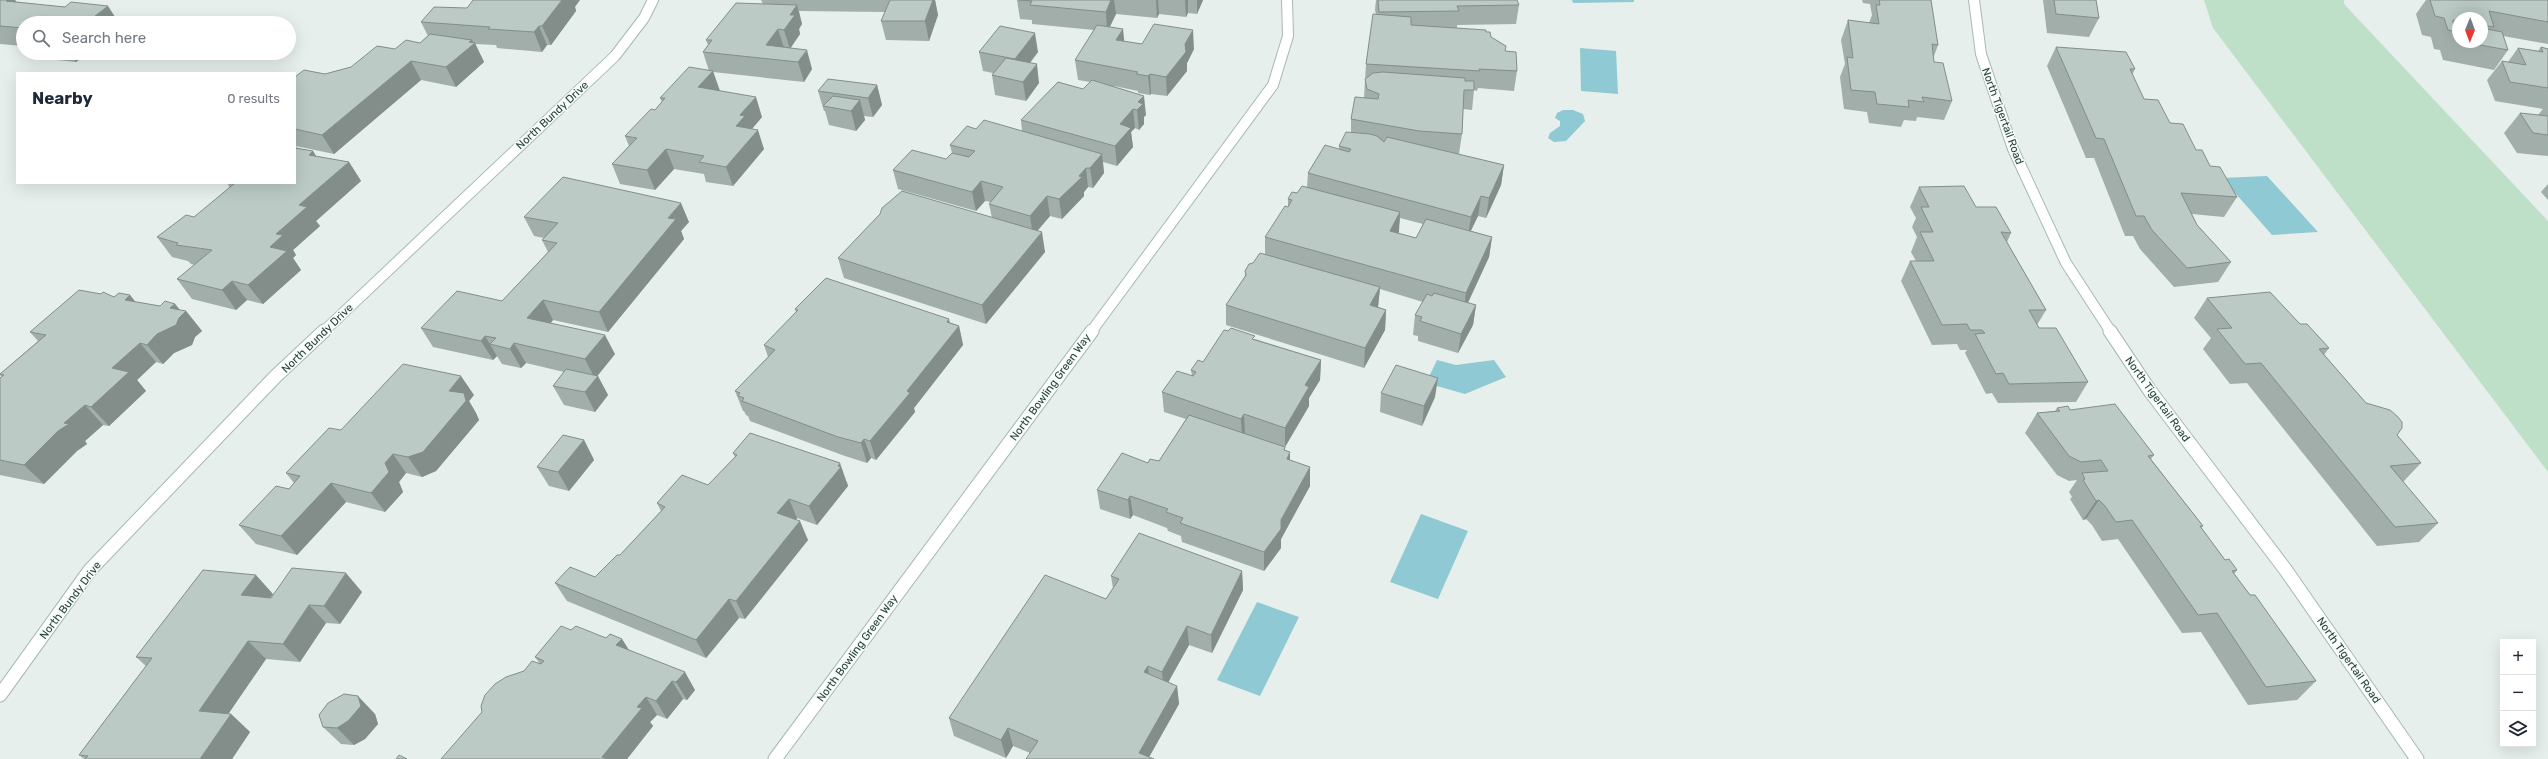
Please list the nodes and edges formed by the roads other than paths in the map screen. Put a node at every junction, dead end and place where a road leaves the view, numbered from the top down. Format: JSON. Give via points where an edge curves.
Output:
{"nodes":[{"id":1,"x":653,"y":0,"type":"edge"},
{"id":2,"x":1287,"y":0,"type":"edge"},
{"id":3,"x":1974,"y":0,"type":"edge"},
{"id":4,"x":0,"y":695,"type":"edge"},
{"id":5,"x":775,"y":759,"type":"edge"},
{"id":6,"x":2417,"y":759,"type":"edge"}],
"edges":[{"from":1,"to":4,"type":"street","name":"North Bundy Drive","via":[[644,18],[615,56],[276,376],[90,570]]},
{"from":2,"to":5,"type":"street","name":"North Bowling Green Way","via":[[1288,36],[1272,85]]},
{"from":3,"to":6,"type":"street","name":"North Tigertail Road","via":[[1981,54],[2013,149],[2066,263],[2150,392],[2285,569]]}]}
